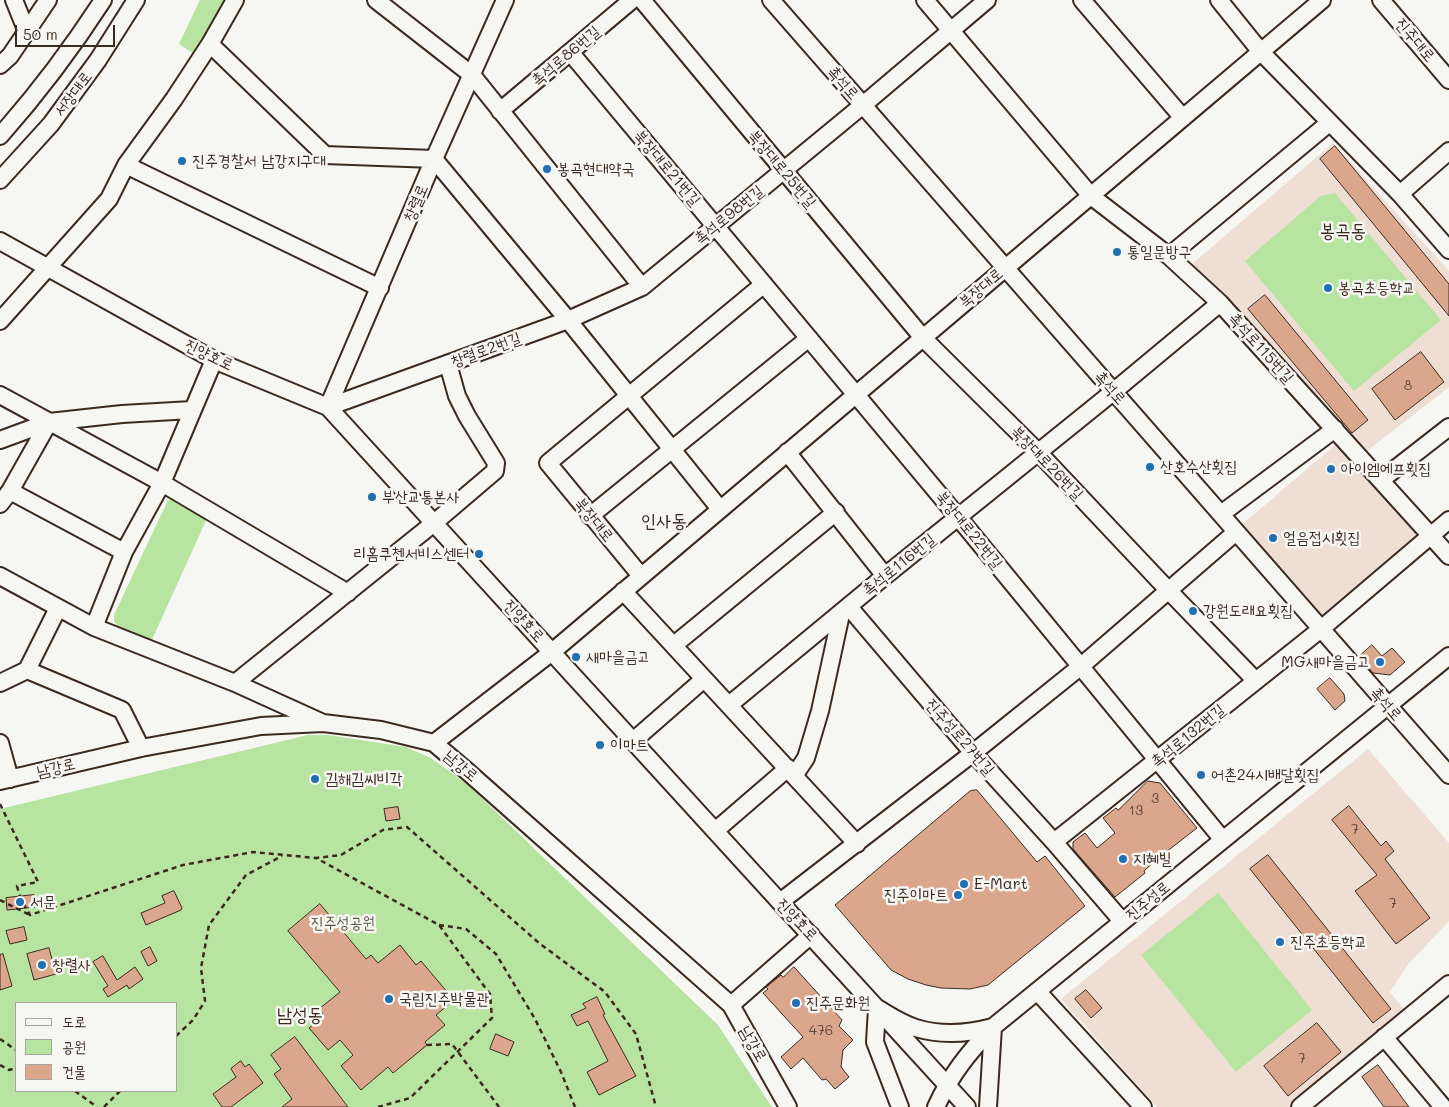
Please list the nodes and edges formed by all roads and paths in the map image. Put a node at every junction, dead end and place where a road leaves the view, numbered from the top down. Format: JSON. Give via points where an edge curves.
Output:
{"nodes":[{"id":1,"x":14,"y":0,"type":"edge"},
{"id":2,"x":48,"y":0,"type":"edge"},
{"id":3,"x":103,"y":0,"type":"edge"},
{"id":4,"x":136,"y":0,"type":"edge"},
{"id":5,"x":235,"y":0,"type":"edge"},
{"id":6,"x":376,"y":0,"type":"edge"},
{"id":7,"x":505,"y":0,"type":"edge"},
{"id":8,"x":632,"y":0,"type":"edge"},
{"id":9,"x":642,"y":0,"type":"edge"},
{"id":10,"x":770,"y":0,"type":"edge"},
{"id":11,"x":925,"y":0,"type":"edge"},
{"id":12,"x":987,"y":0,"type":"edge"},
{"id":13,"x":1082,"y":0,"type":"edge"},
{"id":14,"x":1219,"y":0,"type":"edge"},
{"id":15,"x":1322,"y":0,"type":"edge"},
{"id":16,"x":1381,"y":0,"type":"edge"},
{"id":17,"x":951,"y":31,"type":"junction"},
{"id":18,"x":27,"y":32,"type":"junction"},
{"id":19,"x":210,"y":44,"type":"junction"},
{"id":20,"x":570,"y":52,"type":"junction"},
{"id":21,"x":1261,"y":52,"type":"junction"},
{"id":22,"x":0,"y":66,"type":"edge"},
{"id":23,"x":472,"y":75,"type":"junction"},
{"id":24,"x":1447,"y":75,"type":"edge"},
{"id":25,"x":862,"y":105,"type":"junction"},
{"id":26,"x":500,"y":111,"type":"junction"},
{"id":27,"x":1183,"y":118,"type":"junction"},
{"id":28,"x":1329,"y":123,"type":"junction"},
{"id":29,"x":0,"y":136,"type":"edge"},
{"id":30,"x":1449,"y":151,"type":"edge"},
{"id":31,"x":434,"y":159,"type":"junction"},
{"id":32,"x":126,"y":166,"type":"junction"},
{"id":33,"x":783,"y":170,"type":"junction"},
{"id":34,"x":4,"y":176,"type":"edge"},
{"id":35,"x":0,"y":194,"type":"edge"},
{"id":36,"x":1400,"y":194,"type":"junction"},
{"id":37,"x":1090,"y":196,"type":"junction"},
{"id":38,"x":716,"y":226,"type":"junction"},
{"id":39,"x":0,"y":237,"type":"edge"},
{"id":40,"x":1449,"y":250,"type":"edge"},
{"id":41,"x":1174,"y":261,"type":"junction"},
{"id":42,"x":48,"y":267,"type":"junction"},
{"id":43,"x":1005,"y":268,"type":"junction"},
{"id":44,"x":764,"y":284,"type":"junction"},
{"id":45,"x":642,"y":286,"type":"junction"},
{"id":46,"x":380,"y":288,"type":"junction"},
{"id":47,"x":1220,"y":303,"type":"junction"},
{"id":48,"x":568,"y":320,"type":"junction"},
{"id":49,"x":0,"y":321,"type":"edge"},
{"id":50,"x":809,"y":338,"type":"junction"},
{"id":51,"x":923,"y":338,"type":"junction"},
{"id":52,"x":214,"y":360,"type":"junction"},
{"id":53,"x":448,"y":364,"type":"junction"},
{"id":54,"x":1113,"y":392,"type":"junction"},
{"id":55,"x":0,"y":394,"type":"edge"},
{"id":56,"x":856,"y":394,"type":"junction"},
{"id":57,"x":629,"y":396,"type":"junction"},
{"id":58,"x":328,"y":407,"type":"junction"},
{"id":59,"x":192,"y":410,"type":"junction"},
{"id":60,"x":49,"y":422,"type":"junction"},
{"id":61,"x":1449,"y":426,"type":"edge"},
{"id":62,"x":1335,"y":429,"type":"junction"},
{"id":63,"x":0,"y":440,"type":"edge"},
{"id":64,"x":673,"y":450,"type":"junction"},
{"id":65,"x":787,"y":452,"type":"junction"},
{"id":66,"x":1038,"y":452,"type":"junction"},
{"id":67,"x":1381,"y":480,"type":"junction"},
{"id":68,"x":162,"y":483,"type":"junction"},
{"id":69,"x":10,"y":490,"type":"junction"},
{"id":70,"x":0,"y":504,"type":"edge"},
{"id":71,"x":720,"y":509,"type":"junction"},
{"id":72,"x":836,"y":512,"type":"junction"},
{"id":73,"x":1221,"y":514,"type":"junction"},
{"id":74,"x":590,"y":516,"type":"junction"},
{"id":75,"x":958,"y":517,"type":"junction"},
{"id":76,"x":1449,"y":520,"type":"edge"},
{"id":77,"x":434,"y":523,"type":"junction"},
{"id":78,"x":1236,"y":532,"type":"junction"},
{"id":79,"x":1430,"y":535,"type":"junction"},
{"id":80,"x":124,"y":552,"type":"junction"},
{"id":81,"x":1449,"y":556,"type":"edge"},
{"id":82,"x":0,"y":576,"type":"edge"},
{"id":83,"x":641,"y":576,"type":"junction"},
{"id":84,"x":885,"y":576,"type":"junction"},
{"id":85,"x":623,"y":591,"type":"junction"},
{"id":86,"x":1169,"y":591,"type":"junction"},
{"id":87,"x":348,"y":593,"type":"junction"},
{"id":88,"x":58,"y":608,"type":"junction"},
{"id":89,"x":845,"y":610,"type":"junction"},
{"id":90,"x":94,"y":627,"type":"junction"},
{"id":91,"x":1321,"y":629,"type":"junction"},
{"id":92,"x":674,"y":645,"type":"junction"},
{"id":93,"x":552,"y":652,"type":"junction"},
{"id":94,"x":1449,"y":656,"type":"edge"},
{"id":95,"x":1080,"y":667,"type":"junction"},
{"id":96,"x":27,"y":670,"type":"junction"},
{"id":97,"x":704,"y":679,"type":"junction"},
{"id":98,"x":1256,"y":681,"type":"junction"},
{"id":99,"x":235,"y":683,"type":"junction"},
{"id":100,"x":0,"y":684,"type":"edge"},
{"id":101,"x":729,"y":706,"type":"junction"},
{"id":102,"x":1388,"y":706,"type":"junction"},
{"id":103,"x":323,"y":723,"type":"junction"},
{"id":104,"x":633,"y":741,"type":"junction"},
{"id":105,"x":0,"y":743,"type":"edge"},
{"id":106,"x":434,"y":743,"type":"junction"},
{"id":107,"x":141,"y":748,"type":"junction"},
{"id":108,"x":973,"y":753,"type":"junction"},
{"id":109,"x":1158,"y":759,"type":"junction"},
{"id":110,"x":791,"y":772,"type":"junction"},
{"id":111,"x":1449,"y":775,"type":"edge"},
{"id":112,"x":5,"y":780,"type":"edge"},
{"id":113,"x":0,"y":804,"type":"edge"},
{"id":114,"x":715,"y":831,"type":"junction"},
{"id":115,"x":1223,"y":840,"type":"junction"},
{"id":116,"x":1054,"y":842,"type":"junction"},
{"id":117,"x":857,"y":844,"type":"junction"},
{"id":118,"x":283,"y":855,"type":"junction"},
{"id":119,"x":316,"y":858,"type":"junction"},
{"id":120,"x":0,"y":900,"type":"edge"},
{"id":121,"x":780,"y":902,"type":"junction"},
{"id":122,"x":30,"y":916,"type":"junction"},
{"id":123,"x":1122,"y":921,"type":"junction"},
{"id":124,"x":439,"y":925,"type":"junction"},
{"id":125,"x":810,"y":935,"type":"junction"},
{"id":126,"x":1449,"y":984,"type":"edge"},
{"id":127,"x":1037,"y":991,"type":"junction"},
{"id":128,"x":731,"y":1005,"type":"junction"},
{"id":129,"x":877,"y":1008,"type":"junction"},
{"id":130,"x":993,"y":1026,"type":"junction"},
{"id":131,"x":178,"y":1034,"type":"edge"},
{"id":132,"x":1384,"y":1037,"type":"junction"},
{"id":133,"x":0,"y":1039,"type":"edge"},
{"id":134,"x":427,"y":1045,"type":"dead end"},
{"id":135,"x":15,"y":1049,"type":"edge"},
{"id":136,"x":458,"y":1052,"type":"junction"},
{"id":137,"x":0,"y":1065,"type":"edge"},
{"id":138,"x":15,"y":1068,"type":"edge"},
{"id":139,"x":946,"y":1084,"type":"junction"},
{"id":140,"x":76,"y":1092,"type":"edge"},
{"id":141,"x":119,"y":1092,"type":"edge"},
{"id":142,"x":97,"y":1107,"type":"edge"},
{"id":143,"x":104,"y":1107,"type":"edge"},
{"id":144,"x":378,"y":1107,"type":"edge"},
{"id":145,"x":499,"y":1107,"type":"edge"},
{"id":146,"x":575,"y":1107,"type":"edge"},
{"id":147,"x":656,"y":1107,"type":"edge"},
{"id":148,"x":788,"y":1107,"type":"edge"},
{"id":149,"x":900,"y":1107,"type":"edge"},
{"id":150,"x":936,"y":1107,"type":"edge"},
{"id":151,"x":967,"y":1107,"type":"edge"},
{"id":152,"x":988,"y":1107,"type":"edge"},
{"id":153,"x":1143,"y":1107,"type":"edge"},
{"id":154,"x":1300,"y":1107,"type":"edge"},
{"id":155,"x":1443,"y":1107,"type":"edge"}],
"edges":[{"from":1,"to":18,"type":"street"},
{"from":2,"to":18,"type":"street"},
{"from":3,"to":29,"type":"street","name":"서장대로","via":[[75,44]]},
{"from":4,"to":34,"type":"street","name":"서장대로","via":[[56,117]]},
{"from":5,"to":19,"type":"street"},
{"from":6,"to":23,"type":"street"},
{"from":7,"to":23,"type":"street","name":"창렬로"},
{"from":8,"to":20,"type":"street","name":"촉석로86번길"},
{"from":9,"to":33,"type":"street","name":"북장대로25번길"},
{"from":10,"to":25,"type":"street","name":"촉석로"},
{"from":11,"to":17,"type":"street"},
{"from":12,"to":17,"type":"street","name":"촉석로98번길"},
{"from":13,"to":27,"type":"street"},
{"from":14,"to":21,"type":"street"},
{"from":15,"to":21,"type":"street","name":"북장대로"},
{"from":16,"to":24,"type":"street","name":"진주대로"},
{"from":17,"to":25,"type":"street","name":"촉석로98번길"},
{"from":17,"to":37,"type":"street"},
{"from":18,"to":22,"type":"street"},
{"from":19,"to":31,"type":"street","via":[[325,155]]},
{"from":19,"to":32,"type":"street"},
{"from":20,"to":26,"type":"street","name":"촉석로86번길"},
{"from":20,"to":38,"type":"street","name":"북장대로21번길"},
{"from":21,"to":27,"type":"street","name":"북장대로"},
{"from":21,"to":28,"type":"street"},
{"from":23,"to":26,"type":"street"},
{"from":23,"to":31,"type":"street","name":"창렬로"},
{"from":25,"to":33,"type":"street","name":"촉석로98번길"},
{"from":25,"to":43,"type":"street","name":"촉석로"},
{"from":26,"to":45,"type":"street"},
{"from":27,"to":37,"type":"street","name":"북장대로"},
{"from":28,"to":36,"type":"street"},
{"from":28,"to":41,"type":"street"},
{"from":30,"to":36,"type":"street"},
{"from":31,"to":46,"type":"street","name":"창렬로"},
{"from":31,"to":48,"type":"street"},
{"from":32,"to":42,"type":"street","via":[[109,199]]},
{"from":32,"to":46,"type":"street"},
{"from":33,"to":38,"type":"street","name":"촉석로98번길"},
{"from":33,"to":51,"type":"street","name":"북장대로25번길"},
{"from":34,"to":35,"type":"street"},
{"from":36,"to":40,"type":"street"},
{"from":37,"to":41,"type":"street"},
{"from":37,"to":43,"type":"street","name":"북장대로"},
{"from":38,"to":44,"type":"street","name":"북장대로21번길"},
{"from":38,"to":45,"type":"street","name":"촉석로98번길"},
{"from":39,"to":42,"type":"street","name":"진양호로"},
{"from":41,"to":47,"type":"street"},
{"from":42,"to":49,"type":"street"},
{"from":42,"to":52,"type":"street","name":"진양호로"},
{"from":43,"to":51,"type":"street","name":"북장대로"},
{"from":43,"to":54,"type":"street","name":"촉석로"},
{"from":44,"to":50,"type":"street","name":"북장대로21번길"},
{"from":44,"to":57,"type":"street"},
{"from":45,"to":48,"type":"street","name":"창렬로2번길"},
{"from":46,"to":58,"type":"street","name":"창렬로"},
{"from":47,"to":54,"type":"street","name":"촉석로115번길"},
{"from":47,"to":62,"type":"street","name":"촉석로115번길"},
{"from":48,"to":53,"type":"street","name":"창렬로2번길"},
{"from":48,"to":57,"type":"street"},
{"from":50,"to":56,"type":"street","name":"북장대로21번길"},
{"from":50,"to":64,"type":"street"},
{"from":51,"to":56,"type":"street","name":"북장대로"},
{"from":51,"to":66,"type":"street","name":"북장대로26번길"},
{"from":52,"to":58,"type":"street","name":"진양호로"},
{"from":52,"to":59,"type":"street"},
{"from":53,"to":58,"type":"street","name":"창렬로2번길"},
{"from":53,"to":77,"type":"street","via":[[457,396],[496,463],[495,471]]},
{"from":54,"to":66,"type":"street","name":"촉석로116번길"},
{"from":54,"to":73,"type":"street","name":"촉석로"},
{"from":55,"to":60,"type":"street"},
{"from":56,"to":65,"type":"street","name":"북장대로"},
{"from":56,"to":75,"type":"street","name":"북장대로22번길"},
{"from":57,"to":64,"type":"street"},
{"from":57,"to":74,"type":"street","name":"북장대로","via":[[548,463]]},
{"from":58,"to":77,"type":"street","name":"진양호로"},
{"from":59,"to":60,"type":"street"},
{"from":59,"to":68,"type":"street"},
{"from":60,"to":63,"type":"street"},
{"from":60,"to":68,"type":"street"},
{"from":60,"to":69,"type":"street"},
{"from":61,"to":67,"type":"street"},
{"from":62,"to":67,"type":"street","name":"촉석로115번길"},
{"from":62,"to":73,"type":"street"},
{"from":64,"to":71,"type":"street"},
{"from":64,"to":74,"type":"street"},
{"from":65,"to":71,"type":"street","name":"북장대로"},
{"from":65,"to":72,"type":"street"},
{"from":66,"to":75,"type":"street","name":"촉석로116번길"},
{"from":66,"to":86,"type":"street","name":"북장대로26번길"},
{"from":67,"to":79,"type":"street","name":"촉석로115번길"},
{"from":68,"to":80,"type":"street"},
{"from":68,"to":87,"type":"street"},
{"from":69,"to":70,"type":"street"},
{"from":69,"to":80,"type":"street"},
{"from":71,"to":83,"type":"street","name":"북장대로"},
{"from":72,"to":84,"type":"street"},
{"from":72,"to":92,"type":"street"},
{"from":73,"to":78,"type":"street","name":"촉석로"},
{"from":74,"to":83,"type":"street","name":"북장대로"},
{"from":75,"to":84,"type":"street","name":"촉석로116번길"},
{"from":75,"to":95,"type":"street","name":"북장대로22번길"},
{"from":76,"to":79,"type":"street","name":"촉석로132번길"},
{"from":77,"to":87,"type":"street"},
{"from":77,"to":93,"type":"street","name":"진양호로"},
{"from":78,"to":86,"type":"street"},
{"from":78,"to":91,"type":"street","name":"촉석로"},
{"from":79,"to":81,"type":"street","name":"촉석로115번길"},
{"from":79,"to":91,"type":"street","name":"촉석로132번길"},
{"from":80,"to":90,"type":"street"},
{"from":82,"to":88,"type":"street"},
{"from":83,"to":85,"type":"street","name":"북장대로"},
{"from":84,"to":89,"type":"street","name":"촉석로116번길"},
{"from":85,"to":92,"type":"street"},
{"from":85,"to":93,"type":"street","name":"북장대로"},
{"from":86,"to":95,"type":"street"},
{"from":86,"to":98,"type":"street","name":"북장대로26번길"},
{"from":87,"to":99,"type":"street"},
{"from":88,"to":90,"type":"street"},
{"from":88,"to":96,"type":"street"},
{"from":89,"to":101,"type":"street"},
{"from":89,"to":108,"type":"street","name":"진주성로27번길"},
{"from":89,"to":110,"type":"street","via":[[806,758]]},
{"from":90,"to":99,"type":"street"},
{"from":91,"to":98,"type":"street","name":"촉석로132번길"},
{"from":91,"to":102,"type":"street","name":"촉석로"},
{"from":92,"to":97,"type":"street"},
{"from":93,"to":104,"type":"street","name":"진양호로"},
{"from":93,"to":106,"type":"street","name":"북장대로"},
{"from":94,"to":102,"type":"street","name":"진주성로"},
{"from":95,"to":108,"type":"street"},
{"from":95,"to":109,"type":"street","name":"북장대로22번길"},
{"from":96,"to":100,"type":"street"},
{"from":96,"to":107,"type":"street","via":[[122,710]]},
{"from":97,"to":101,"type":"street"},
{"from":97,"to":104,"type":"street"},
{"from":98,"to":109,"type":"street","name":"촉석로132번길"},
{"from":99,"to":103,"type":"street"},
{"from":101,"to":110,"type":"street"},
{"from":102,"to":111,"type":"street","name":"촉석로"},
{"from":102,"to":115,"type":"street","name":"진주성로"},
{"from":103,"to":106,"type":"street","name":"남강로","via":[[381,730]]},
{"from":103,"to":107,"type":"street","name":"남강로","via":[[261,726]]},
{"from":104,"to":114,"type":"street","name":"진양호로"},
{"from":105,"to":112,"type":"street"},
{"from":106,"to":128,"type":"street","name":"남강로"},
{"from":107,"to":112,"type":"street","name":"남강로"},
{"from":108,"to":116,"type":"street","name":"진주성로27번길"},
{"from":108,"to":117,"type":"street"},
{"from":109,"to":115,"type":"street","name":"북장대로22번길"},
{"from":109,"to":116,"type":"street","name":"촉석로132번길"},
{"from":110,"to":114,"type":"street"},
{"from":110,"to":117,"type":"street"},
{"from":113,"to":122,"type":"path","via":[[38,882],[16,886]]},
{"from":114,"to":121,"type":"street","name":"진양호로"},
{"from":115,"to":123,"type":"street","name":"진주성로"},
{"from":116,"to":123,"type":"street","name":"진주성로27번길"},
{"from":117,"to":121,"type":"street"},
{"from":118,"to":119,"type":"path"},
{"from":118,"to":122,"type":"path","via":[[253,852],[183,865]]},
{"from":118,"to":131,"type":"path","via":[[246,875],[209,925],[202,968],[205,1001],[193,1020]]},
{"from":119,"to":124,"type":"path"},
{"from":119,"to":147,"type":"path","via":[[341,855],[383,830],[407,827],[539,944],[605,992],[636,1034]]},
{"from":120,"to":122,"type":"path"},
{"from":121,"to":125,"type":"street","name":"진양호로"},
{"from":123,"to":127,"type":"street","name":"진주성로"},
{"from":124,"to":136,"type":"path","via":[[490,994],[492,1018]]},
{"from":124,"to":146,"type":"path","via":[[466,929],[496,954],[534,1019]]},
{"from":125,"to":128,"type":"street"},
{"from":125,"to":129,"type":"street","name":"진양호로"},
{"from":126,"to":132,"type":"street"},
{"from":127,"to":130,"type":"street","name":"진주성로"},
{"from":127,"to":153,"type":"street"},
{"from":128,"to":148,"type":"street","name":"남강로"},
{"from":129,"to":130,"type":"street","via":[[915,1028],[938,1033],[969,1033]]},
{"from":129,"to":139,"type":"street","name":"진양호로"},
{"from":129,"to":149,"type":"street","via":[[875,1042]]},
{"from":130,"to":139,"type":"street","name":"진주성로","via":[[967,1054]]},
{"from":130,"to":152,"type":"street"},
{"from":132,"to":154,"type":"street"},
{"from":132,"to":155,"type":"street"},
{"from":133,"to":135,"type":"path"},
{"from":134,"to":136,"type":"path","via":[[452,1044]]},
{"from":136,"to":144,"type":"path","via":[[410,1098]]},
{"from":136,"to":145,"type":"path"},
{"from":137,"to":138,"type":"path","via":[[9,1070]]},
{"from":139,"to":150,"type":"street","name":"진주성로"},
{"from":139,"to":151,"type":"street","name":"진양호로"},
{"from":140,"to":142,"type":"path"},
{"from":141,"to":143,"type":"path"}]}
